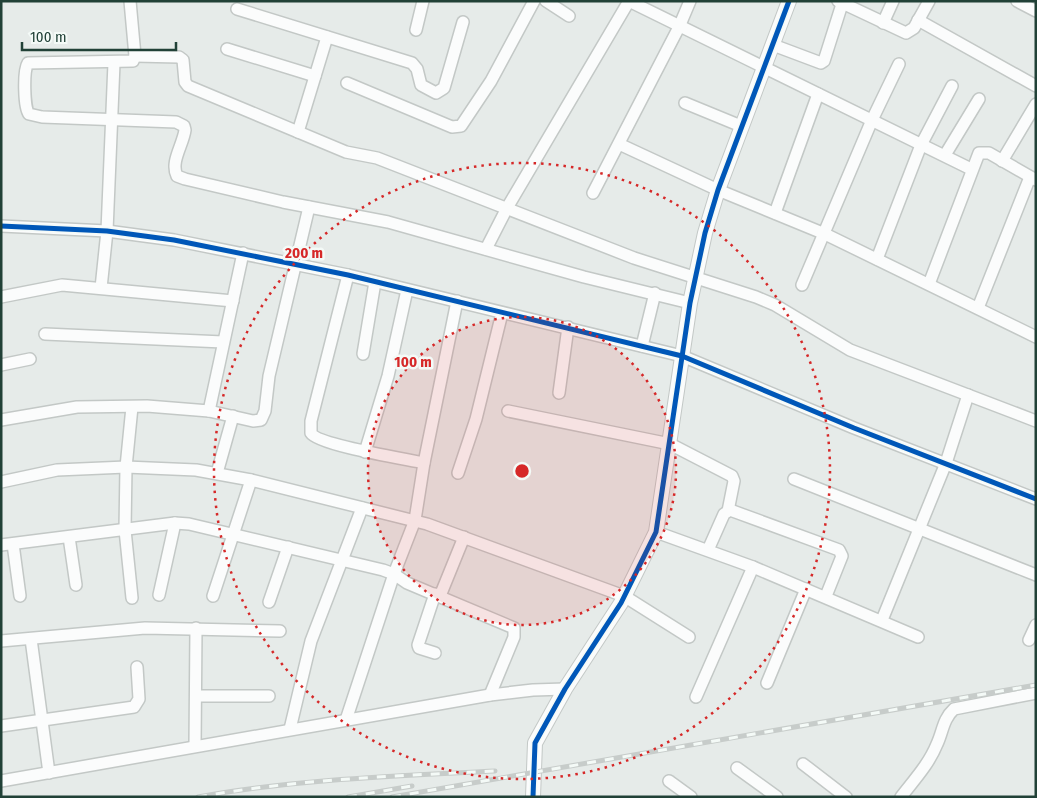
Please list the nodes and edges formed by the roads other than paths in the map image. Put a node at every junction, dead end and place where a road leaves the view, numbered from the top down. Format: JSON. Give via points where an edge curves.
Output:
{"nodes":[{"id":1,"x":130,"y":1,"type":"edge"},
{"id":2,"x":423,"y":1,"type":"edge"},
{"id":3,"x":534,"y":1,"type":"edge"},
{"id":4,"x":546,"y":1,"type":"edge"},
{"id":5,"x":629,"y":1,"type":"edge"},
{"id":6,"x":690,"y":1,"type":"edge"},
{"id":7,"x":789,"y":1,"type":"edge"},
{"id":8,"x":893,"y":1,"type":"edge"},
{"id":9,"x":929,"y":1,"type":"edge"},
{"id":10,"x":1018,"y":1,"type":"edge"},
{"id":11,"x":841,"y":2,"type":"edge"},
{"id":12,"x":236,"y":9,"type":"dead end"},
{"id":13,"x":1036,"y":11,"type":"edge"},
{"id":14,"x":569,"y":16,"type":"dead end"},
{"id":15,"x":918,"y":20,"type":"junction"},
{"id":16,"x":463,"y":22,"type":"dead end"},
{"id":17,"x":883,"y":23,"type":"junction"},
{"id":18,"x":678,"y":27,"type":"junction"},
{"id":19,"x":416,"y":30,"type":"dead end"},
{"id":20,"x":327,"y":37,"type":"junction"},
{"id":21,"x":773,"y":45,"type":"junction"},
{"id":22,"x":227,"y":49,"type":"dead end"},
{"id":23,"x":135,"y":56,"type":"junction"},
{"id":24,"x":114,"y":63,"type":"junction"},
{"id":25,"x":899,"y":64,"type":"dead end"},
{"id":26,"x":765,"y":66,"type":"junction"},
{"id":27,"x":315,"y":76,"type":"junction"},
{"id":28,"x":347,"y":83,"type":"dead end"},
{"id":29,"x":952,"y":86,"type":"dead end"},
{"id":30,"x":1036,"y":86,"type":"edge"},
{"id":31,"x":818,"y":94,"type":"junction"},
{"id":32,"x":979,"y":99,"type":"dead end"},
{"id":33,"x":685,"y":103,"type":"dead end"},
{"id":34,"x":1036,"y":104,"type":"edge"},
{"id":35,"x":111,"y":118,"type":"junction"},
{"id":36,"x":872,"y":120,"type":"junction"},
{"id":37,"x":741,"y":126,"type":"junction"},
{"id":38,"x":298,"y":132,"type":"junction"},
{"id":39,"x":619,"y":144,"type":"junction"},
{"id":40,"x":921,"y":145,"type":"junction"},
{"id":41,"x":945,"y":155,"type":"junction"},
{"id":42,"x":1002,"y":161,"type":"junction"},
{"id":43,"x":971,"y":169,"type":"junction"},
{"id":44,"x":1033,"y":178,"type":"edge"},
{"id":45,"x":718,"y":190,"type":"junction"},
{"id":46,"x":593,"y":193,"type":"dead end"},
{"id":47,"x":310,"y":207,"type":"junction"},
{"id":48,"x":507,"y":208,"type":"junction"},
{"id":49,"x":774,"y":213,"type":"junction"},
{"id":50,"x":1,"y":226,"type":"edge"},
{"id":51,"x":107,"y":231,"type":"junction"},
{"id":52,"x":826,"y":234,"type":"junction"},
{"id":53,"x":486,"y":249,"type":"junction"},
{"id":54,"x":243,"y":253,"type":"junction"},
{"id":55,"x":877,"y":259,"type":"junction"},
{"id":56,"x":295,"y":264,"type":"junction"},
{"id":57,"x":348,"y":275,"type":"junction"},
{"id":58,"x":696,"y":279,"type":"junction"},
{"id":59,"x":375,"y":282,"type":"junction"},
{"id":60,"x":929,"y":284,"type":"junction"},
{"id":61,"x":802,"y":285,"type":"dead end"},
{"id":62,"x":101,"y":288,"type":"junction"},
{"id":63,"x":407,"y":290,"type":"junction"},
{"id":64,"x":655,"y":293,"type":"junction"},
{"id":65,"x":1,"y":297,"type":"edge"},
{"id":66,"x":233,"y":301,"type":"junction"},
{"id":67,"x":456,"y":301,"type":"junction"},
{"id":68,"x":690,"y":303,"type":"junction"},
{"id":69,"x":978,"y":308,"type":"junction"},
{"id":70,"x":502,"y":312,"type":"junction"},
{"id":71,"x":568,"y":327,"type":"junction"},
{"id":72,"x":45,"y":334,"type":"dead end"},
{"id":73,"x":1036,"y":337,"type":"edge"},
{"id":74,"x":223,"y":342,"type":"junction"},
{"id":75,"x":642,"y":346,"type":"junction"},
{"id":76,"x":363,"y":354,"type":"dead end"},
{"id":77,"x":682,"y":356,"type":"junction"},
{"id":78,"x":30,"y":359,"type":"dead end"},
{"id":79,"x":1,"y":366,"type":"edge"},
{"id":80,"x":559,"y":393,"type":"dead end"},
{"id":81,"x":968,"y":394,"type":"junction"},
{"id":82,"x":132,"y":407,"type":"junction"},
{"id":83,"x":208,"y":411,"type":"junction"},
{"id":84,"x":508,"y":411,"type":"dead end"},
{"id":85,"x":233,"y":416,"type":"junction"},
{"id":86,"x":1,"y":420,"type":"edge"},
{"id":87,"x":1036,"y":421,"type":"edge"},
{"id":88,"x":670,"y":444,"type":"junction"},
{"id":89,"x":365,"y":452,"type":"junction"},
{"id":90,"x":424,"y":463,"type":"junction"},
{"id":91,"x":946,"y":463,"type":"junction"},
{"id":92,"x":126,"y":468,"type":"junction"},
{"id":93,"x":217,"y":473,"type":"junction"},
{"id":94,"x":458,"y":473,"type":"dead end"},
{"id":95,"x":794,"y":479,"type":"dead end"},
{"id":96,"x":251,"y":480,"type":"junction"},
{"id":97,"x":1,"y":482,"type":"edge"},
{"id":98,"x":1036,"y":499,"type":"edge"},
{"id":99,"x":362,"y":508,"type":"junction"},
{"id":100,"x":728,"y":511,"type":"junction"},
{"id":101,"x":415,"y":520,"type":"junction"},
{"id":102,"x":175,"y":523,"type":"junction"},
{"id":103,"x":921,"y":529,"type":"junction"},
{"id":104,"x":125,"y":530,"type":"junction"},
{"id":105,"x":656,"y":532,"type":"junction"},
{"id":106,"x":234,"y":534,"type":"junction"},
{"id":107,"x":69,"y":536,"type":"junction"},
{"id":108,"x":464,"y":537,"type":"junction"},
{"id":109,"x":13,"y":544,"type":"junction"},
{"id":110,"x":1,"y":545,"type":"edge"},
{"id":111,"x":288,"y":548,"type":"junction"},
{"id":112,"x":708,"y":550,"type":"junction"},
{"id":113,"x":343,"y":559,"type":"junction"},
{"id":114,"x":753,"y":566,"type":"junction"},
{"id":115,"x":394,"y":574,"type":"junction"},
{"id":116,"x":1036,"y":575,"type":"edge"},
{"id":117,"x":76,"y":585,"type":"dead end"},
{"id":118,"x":806,"y":589,"type":"junction"},
{"id":119,"x":159,"y":595,"type":"dead end"},
{"id":120,"x":438,"y":595,"type":"junction"},
{"id":121,"x":20,"y":596,"type":"dead end"},
{"id":122,"x":213,"y":596,"type":"dead end"},
{"id":123,"x":624,"y":596,"type":"junction"},
{"id":124,"x":826,"y":596,"type":"junction"},
{"id":125,"x":132,"y":598,"type":"dead end"},
{"id":126,"x":269,"y":602,"type":"dead end"},
{"id":127,"x":882,"y":620,"type":"junction"},
{"id":128,"x":1036,"y":625,"type":"edge"},
{"id":129,"x":196,"y":628,"type":"junction"},
{"id":130,"x":280,"y":631,"type":"dead end"},
{"id":131,"x":689,"y":637,"type":"dead end"},
{"id":132,"x":918,"y":637,"type":"dead end"},
{"id":133,"x":32,"y":639,"type":"junction"},
{"id":134,"x":1029,"y":640,"type":"dead end"},
{"id":135,"x":1,"y":641,"type":"edge"},
{"id":136,"x":435,"y":653,"type":"dead end"},
{"id":137,"x":137,"y":668,"type":"dead end"},
{"id":138,"x":767,"y":683,"type":"dead end"},
{"id":139,"x":565,"y":689,"type":"junction"},
{"id":140,"x":1036,"y":693,"type":"edge"},
{"id":141,"x":490,"y":695,"type":"junction"},
{"id":142,"x":196,"y":696,"type":"junction"},
{"id":143,"x":269,"y":696,"type":"dead end"},
{"id":144,"x":696,"y":697,"type":"dead end"},
{"id":145,"x":44,"y":720,"type":"junction"},
{"id":146,"x":346,"y":720,"type":"junction"},
{"id":147,"x":1,"y":726,"type":"edge"},
{"id":148,"x":290,"y":729,"type":"junction"},
{"id":149,"x":195,"y":746,"type":"junction"},
{"id":150,"x":803,"y":764,"type":"dead end"},
{"id":151,"x":737,"y":768,"type":"dead end"},
{"id":152,"x":49,"y":773,"type":"junction"},
{"id":153,"x":1,"y":781,"type":"edge"},
{"id":154,"x":669,"y":781,"type":"dead end"},
{"id":155,"x":533,"y":797,"type":"edge"},
{"id":156,"x":691,"y":797,"type":"edge"},
{"id":157,"x":777,"y":797,"type":"edge"},
{"id":158,"x":846,"y":797,"type":"edge"},
{"id":159,"x":901,"y":797,"type":"edge"}],
"edges":[{"from":1,"to":23,"type":"street"},
{"from":2,"to":19,"type":"street"},
{"from":3,"to":28,"type":"street","via":[[491,81],[462,126],[452,127]]},
{"from":4,"to":14,"type":"street"},
{"from":5,"to":18,"type":"street"},
{"from":5,"to":48,"type":"street"},
{"from":6,"to":18,"type":"street"},
{"from":7,"to":21,"type":"street"},
{"from":8,"to":17,"type":"street"},
{"from":9,"to":15,"type":"street"},
{"from":10,"to":13,"type":"street"},
{"from":11,"to":17,"type":"street"},
{"from":11,"to":21,"type":"street","via":[[821,63]]},
{"from":12,"to":20,"type":"street"},
{"from":15,"to":17,"type":"street","via":[[906,33]]},
{"from":15,"to":30,"type":"street"},
{"from":16,"to":20,"type":"street","via":[[452,65],[440,93],[421,86],[417,69],[412,64]]},
{"from":18,"to":26,"type":"street"},
{"from":18,"to":39,"type":"street"},
{"from":20,"to":27,"type":"street"},
{"from":21,"to":26,"type":"street"},
{"from":22,"to":27,"type":"street"},
{"from":23,"to":24,"type":"street","via":[[130,62]]},
{"from":23,"to":38,"type":"street","via":[[179,57],[183,60],[188,86]]},
{"from":24,"to":35,"type":"street"},
{"from":24,"to":35,"type":"street","via":[[35,62],[28,64],[25,70],[29,114]]},
{"from":25,"to":36,"type":"street"},
{"from":26,"to":31,"type":"street"},
{"from":26,"to":37,"type":"street"},
{"from":27,"to":38,"type":"street"},
{"from":29,"to":40,"type":"street"},
{"from":31,"to":36,"type":"street"},
{"from":31,"to":49,"type":"street"},
{"from":32,"to":41,"type":"street"},
{"from":33,"to":37,"type":"street"},
{"from":34,"to":42,"type":"street"},
{"from":35,"to":47,"type":"street","via":[[176,122],[184,126],[184,138],[175,163],[178,176]]},
{"from":35,"to":51,"type":"street"},
{"from":36,"to":40,"type":"street"},
{"from":36,"to":52,"type":"street"},
{"from":37,"to":45,"type":"street"},
{"from":38,"to":48,"type":"street","via":[[346,152],[377,158]]},
{"from":39,"to":45,"type":"street"},
{"from":39,"to":46,"type":"street"},
{"from":40,"to":41,"type":"street"},
{"from":40,"to":55,"type":"street"},
{"from":41,"to":43,"type":"street"},
{"from":42,"to":43,"type":"street","via":[[982,151]]},
{"from":42,"to":44,"type":"street"},
{"from":43,"to":60,"type":"street"},
{"from":44,"to":69,"type":"street"},
{"from":45,"to":49,"type":"street"},
{"from":45,"to":58,"type":"street"},
{"from":47,"to":53,"type":"street","via":[[388,222]]},
{"from":47,"to":56,"type":"street"},
{"from":48,"to":53,"type":"street"},
{"from":48,"to":58,"type":"street"},
{"from":49,"to":52,"type":"street"},
{"from":50,"to":51,"type":"street"},
{"from":51,"to":54,"type":"street"},
{"from":51,"to":62,"type":"street"},
{"from":52,"to":55,"type":"street"},
{"from":52,"to":61,"type":"street"},
{"from":53,"to":64,"type":"street"},
{"from":54,"to":56,"type":"street"},
{"from":54,"to":66,"type":"street"},
{"from":55,"to":60,"type":"street"},
{"from":56,"to":57,"type":"street"},
{"from":56,"to":85,"type":"street","via":[[269,376],[264,417],[258,421]]},
{"from":57,"to":59,"type":"street"},
{"from":57,"to":89,"type":"street","via":[[310,428],[313,437]]},
{"from":58,"to":68,"type":"street"},
{"from":58,"to":81,"type":"street","via":[[775,305],[850,350]]},
{"from":59,"to":63,"type":"street"},
{"from":59,"to":76,"type":"street"},
{"from":60,"to":69,"type":"street"},
{"from":62,"to":65,"type":"street","via":[[54,285]]},
{"from":62,"to":66,"type":"street"},
{"from":63,"to":67,"type":"street"},
{"from":63,"to":89,"type":"street","via":[[388,376]]},
{"from":64,"to":68,"type":"street"},
{"from":64,"to":75,"type":"street"},
{"from":66,"to":74,"type":"street"},
{"from":67,"to":70,"type":"street"},
{"from":67,"to":90,"type":"street"},
{"from":68,"to":77,"type":"street"},
{"from":69,"to":73,"type":"street"},
{"from":70,"to":71,"type":"street"},
{"from":70,"to":94,"type":"street","via":[[476,419]]},
{"from":71,"to":75,"type":"street"},
{"from":71,"to":80,"type":"street"},
{"from":72,"to":74,"type":"street"},
{"from":74,"to":83,"type":"street"},
{"from":75,"to":77,"type":"street"},
{"from":77,"to":88,"type":"street"},
{"from":77,"to":91,"type":"street"},
{"from":78,"to":79,"type":"street"},
{"from":81,"to":87,"type":"street"},
{"from":81,"to":91,"type":"street"},
{"from":82,"to":83,"type":"street"},
{"from":82,"to":86,"type":"street","via":[[60,408]]},
{"from":82,"to":92,"type":"street"},
{"from":83,"to":85,"type":"street"},
{"from":84,"to":88,"type":"street"},
{"from":85,"to":93,"type":"street"},
{"from":88,"to":100,"type":"street","via":[[732,476],[734,482]]},
{"from":88,"to":105,"type":"street"},
{"from":89,"to":90,"type":"street"},
{"from":90,"to":101,"type":"street"},
{"from":91,"to":98,"type":"street"},
{"from":91,"to":103,"type":"street"},
{"from":92,"to":93,"type":"street","via":[[178,468]]},
{"from":92,"to":97,"type":"street","via":[[57,470]]},
{"from":92,"to":104,"type":"street"},
{"from":93,"to":96,"type":"street"},
{"from":95,"to":103,"type":"street"},
{"from":96,"to":99,"type":"street"},
{"from":96,"to":106,"type":"street"},
{"from":99,"to":101,"type":"street"},
{"from":99,"to":113,"type":"street"},
{"from":100,"to":112,"type":"street"},
{"from":100,"to":124,"type":"street","via":[[842,553]]},
{"from":101,"to":108,"type":"street"},
{"from":101,"to":115,"type":"street"},
{"from":102,"to":104,"type":"street"},
{"from":102,"to":106,"type":"street"},
{"from":102,"to":119,"type":"street"},
{"from":103,"to":116,"type":"street"},
{"from":103,"to":127,"type":"street"},
{"from":104,"to":107,"type":"street"},
{"from":104,"to":125,"type":"street"},
{"from":105,"to":112,"type":"street"},
{"from":105,"to":123,"type":"street"},
{"from":106,"to":111,"type":"street"},
{"from":106,"to":122,"type":"street"},
{"from":107,"to":109,"type":"street"},
{"from":107,"to":117,"type":"street"},
{"from":108,"to":120,"type":"street"},
{"from":108,"to":123,"type":"street"},
{"from":109,"to":110,"type":"street"},
{"from":109,"to":121,"type":"street"},
{"from":111,"to":113,"type":"street"},
{"from":111,"to":126,"type":"street"},
{"from":112,"to":114,"type":"street"},
{"from":113,"to":115,"type":"street"},
{"from":113,"to":148,"type":"street","via":[[311,640]]},
{"from":114,"to":118,"type":"street"},
{"from":114,"to":144,"type":"street"},
{"from":115,"to":120,"type":"street","via":[[407,583]]},
{"from":115,"to":146,"type":"street"},
{"from":118,"to":124,"type":"street"},
{"from":118,"to":138,"type":"street"},
{"from":120,"to":136,"type":"street","via":[[418,645]]},
{"from":120,"to":141,"type":"street","via":[[514,628],[514,637]]},
{"from":123,"to":131,"type":"street"},
{"from":123,"to":139,"type":"street"},
{"from":124,"to":127,"type":"street"},
{"from":127,"to":132,"type":"street"},
{"from":128,"to":134,"type":"street"},
{"from":129,"to":130,"type":"street"},
{"from":129,"to":133,"type":"street","via":[[145,628]]},
{"from":129,"to":142,"type":"street"},
{"from":133,"to":135,"type":"street"},
{"from":133,"to":145,"type":"street"},
{"from":137,"to":145,"type":"street","via":[[137,705]]},
{"from":139,"to":141,"type":"street"},
{"from":139,"to":155,"type":"street","via":[[535,743]]},
{"from":140,"to":159,"type":"street","via":[[954,709],[948,715],[925,767]]},
{"from":141,"to":146,"type":"street"},
{"from":142,"to":143,"type":"street"},
{"from":142,"to":149,"type":"street"},
{"from":145,"to":147,"type":"street"},
{"from":145,"to":152,"type":"street"},
{"from":146,"to":148,"type":"street"},
{"from":148,"to":149,"type":"street"},
{"from":149,"to":152,"type":"street"},
{"from":150,"to":158,"type":"street"},
{"from":151,"to":157,"type":"street"},
{"from":152,"to":153,"type":"street"},
{"from":154,"to":156,"type":"street"}]}
